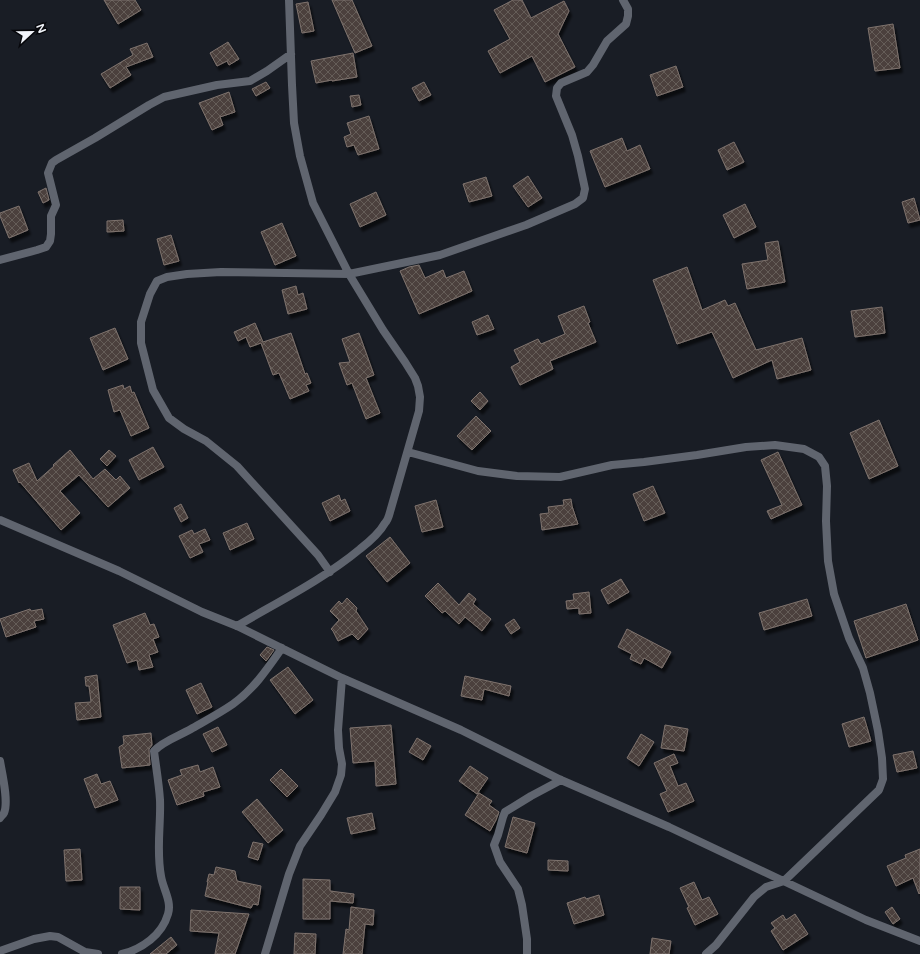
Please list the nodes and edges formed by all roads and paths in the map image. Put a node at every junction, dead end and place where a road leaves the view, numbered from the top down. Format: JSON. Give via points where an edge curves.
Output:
{"nodes":[{"id":1,"x":289,"y":0,"type":"edge"},
{"id":2,"x":624,"y":0,"type":"edge"},
{"id":3,"x":291,"y":54,"type":"junction"},
{"id":4,"x":0,"y":260,"type":"edge"},
{"id":5,"x":349,"y":274,"type":"junction"},
{"id":6,"x":408,"y":452,"type":"junction"},
{"id":7,"x":0,"y":520,"type":"edge"},
{"id":8,"x":330,"y":572,"type":"junction"},
{"id":9,"x":238,"y":626,"type":"junction"},
{"id":10,"x":282,"y":648,"type":"junction"},
{"id":11,"x":342,"y":678,"type":"junction"},
{"id":12,"x":0,"y":761,"type":"edge"},
{"id":13,"x":561,"y":780,"type":"junction"},
{"id":14,"x":0,"y":818,"type":"edge"},
{"id":15,"x":784,"y":881,"type":"junction"},
{"id":16,"x":920,"y":941,"type":"edge"},
{"id":17,"x":0,"y":951,"type":"edge"},
{"id":18,"x":130,"y":953,"type":"edge"},
{"id":19,"x":98,"y":954,"type":"edge"},
{"id":20,"x":122,"y":954,"type":"edge"},
{"id":21,"x":265,"y":954,"type":"edge"},
{"id":22,"x":527,"y":954,"type":"edge"},
{"id":23,"x":706,"y":954,"type":"edge"}],
"edges":[{"from":1,"to":3,"type":"street"},
{"from":2,"to":5,"type":"street","via":[[628,9],[626,24],[607,41],[586,72],[561,83],[557,88],[556,96],[578,156],[585,189],[583,198],[526,225],[440,255]]},
{"from":3,"to":4,"type":"street","via":[[250,81],[217,85],[164,97],[56,160],[48,173],[56,205],[51,216],[50,241],[46,247]]},
{"from":3,"to":5,"type":"street","via":[[294,123],[300,156],[313,203]]},
{"from":5,"to":6,"type":"street","via":[[418,386],[419,411]]},
{"from":5,"to":8,"type":"street","via":[[220,272],[167,277],[157,281],[141,322],[141,343],[153,390],[169,418],[206,441],[237,466],[318,555]]},
{"from":6,"to":8,"type":"street","via":[[386,522],[372,539]]},
{"from":6,"to":15,"type":"street","via":[[478,471],[517,476],[560,477],[612,465],[697,456],[746,447],[776,445],[804,449],[819,457],[825,466],[828,562],[834,594],[870,693],[878,731],[883,779],[879,790]]},
{"from":7,"to":9,"type":"street"},
{"from":8,"to":9,"type":"street"},
{"from":9,"to":10,"type":"street"},
{"from":10,"to":11,"type":"street"},
{"from":10,"to":18,"type":"street","via":[[258,680],[234,703],[191,730],[158,746],[154,751],[160,800],[158,846],[161,876],[169,906],[168,915],[161,930],[146,944]]},
{"from":11,"to":13,"type":"street","via":[[462,730]]},
{"from":11,"to":21,"type":"street","via":[[338,730],[341,776],[335,792],[300,846]]},
{"from":12,"to":14,"type":"street","via":[[6,796],[6,806]]},
{"from":13,"to":15,"type":"street","via":[[669,826]]},
{"from":13,"to":22,"type":"street","via":[[505,812],[494,845],[500,862],[518,888],[527,939]]},
{"from":15,"to":16,"type":"street","via":[[866,920]]},
{"from":15,"to":23,"type":"street","via":[[766,887],[754,897]]},
{"from":17,"to":19,"type":"street","via":[[50,936],[58,937],[85,952]]},
{"from":18,"to":20,"type":"street"}]}
